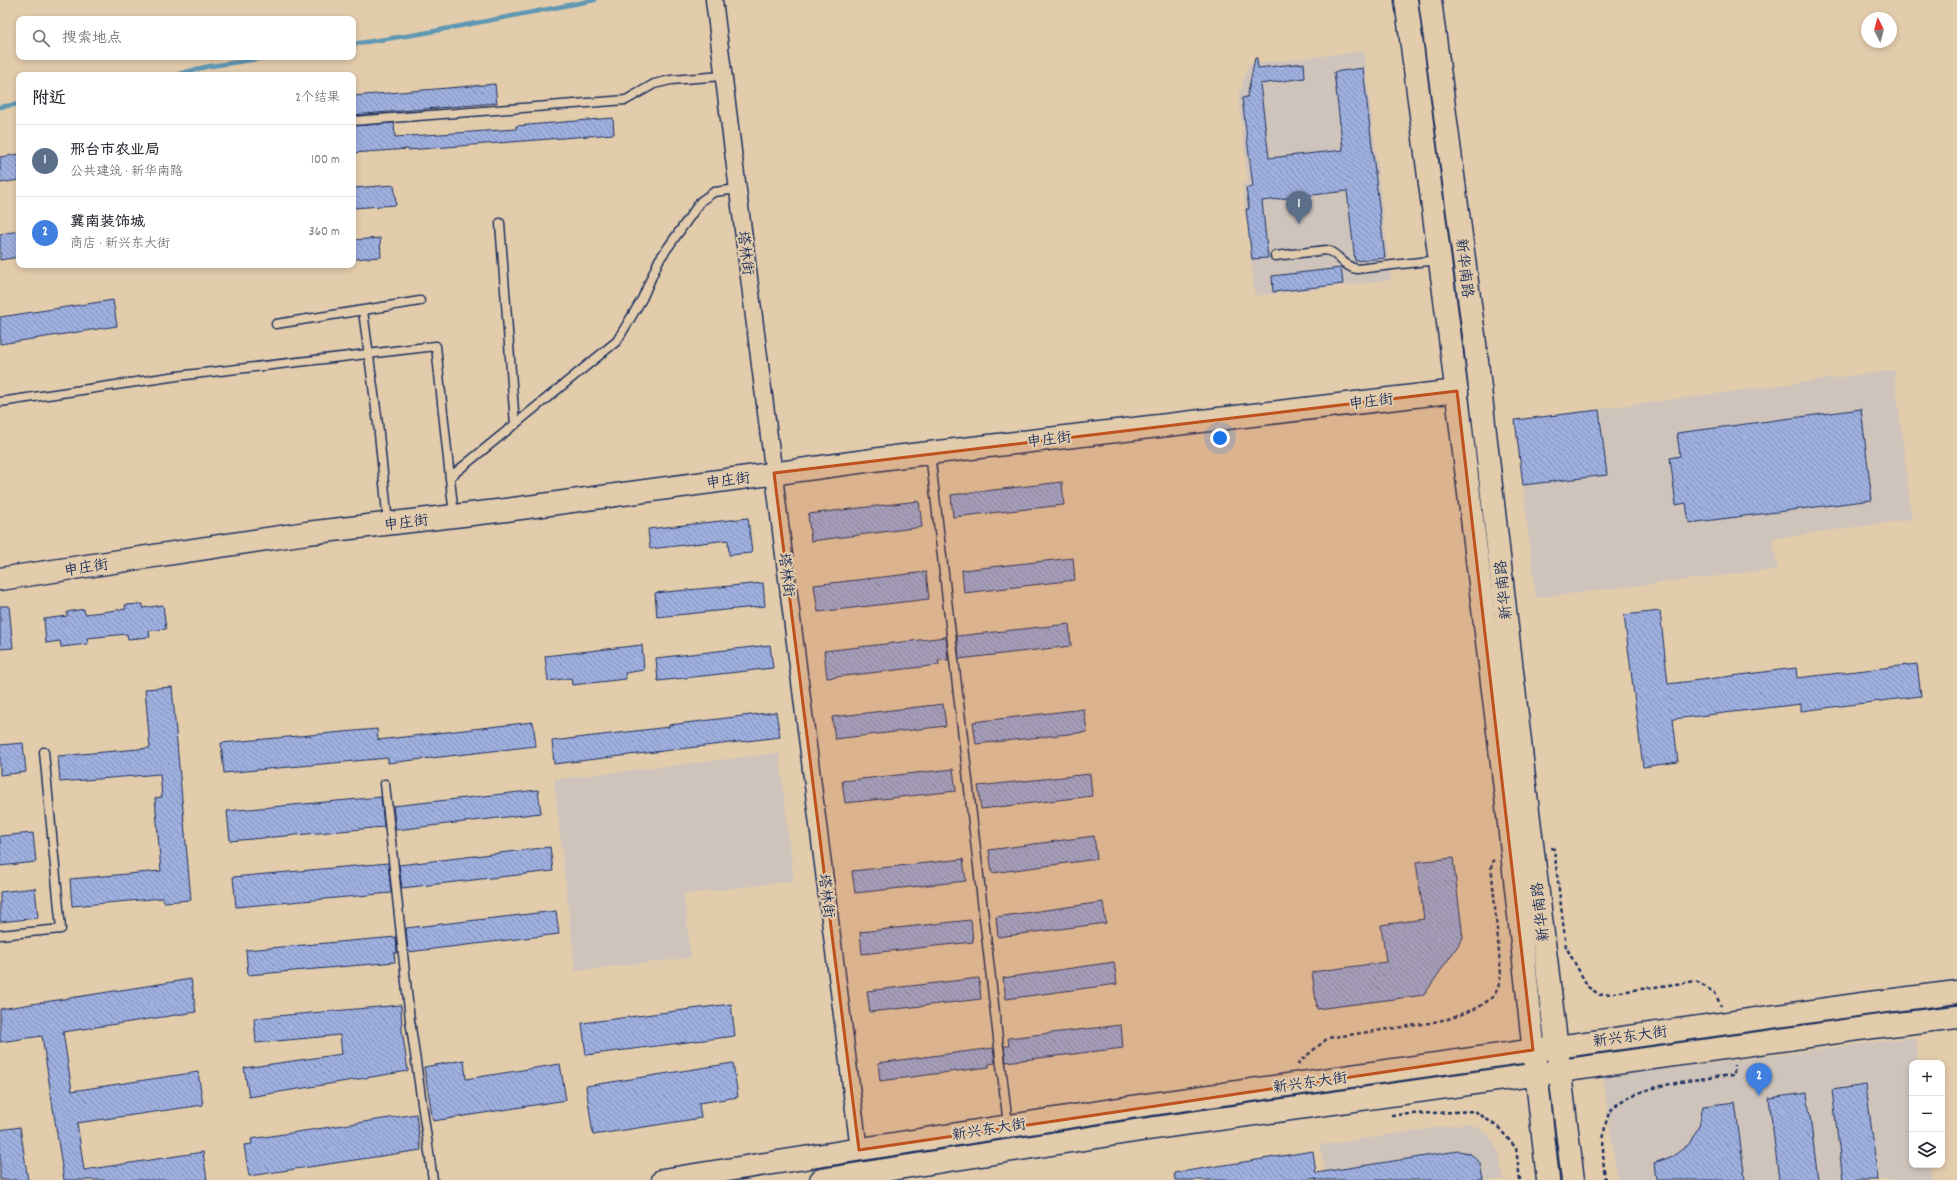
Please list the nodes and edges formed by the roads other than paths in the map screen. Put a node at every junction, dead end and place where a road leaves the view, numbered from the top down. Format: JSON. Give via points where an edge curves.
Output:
{"nodes":[{"id":1,"x":714,"y":0,"type":"edge"},
{"id":2,"x":1406,"y":0,"type":"edge"},
{"id":3,"x":1430,"y":0,"type":"edge"},
{"id":4,"x":723,"y":76,"type":"junction"},
{"id":5,"x":356,"y":121,"type":"edge"},
{"id":6,"x":738,"y":189,"type":"junction"},
{"id":7,"x":500,"y":222,"type":"dead end"},
{"id":8,"x":1275,"y":256,"type":"dead end"},
{"id":9,"x":1440,"y":260,"type":"junction"},
{"id":10,"x":420,"y":301,"type":"dead end"},
{"id":11,"x":363,"y":311,"type":"junction"},
{"id":12,"x":276,"y":324,"type":"dead end"},
{"id":13,"x":369,"y":353,"type":"junction"},
{"id":14,"x":1457,"y":391,"type":"junction"},
{"id":15,"x":0,"y":402,"type":"edge"},
{"id":16,"x":515,"y":425,"type":"junction"},
{"id":17,"x":930,"y":453,"type":"junction"},
{"id":18,"x":774,"y":473,"type":"junction"},
{"id":19,"x":450,"y":477,"type":"junction"},
{"id":20,"x":454,"y":516,"type":"junction"},
{"id":21,"x":389,"y":524,"type":"junction"},
{"id":22,"x":0,"y":579,"type":"edge"},
{"id":23,"x":44,"y":752,"type":"dead end"},
{"id":24,"x":385,"y":784,"type":"dead end"},
{"id":25,"x":1522,"y":847,"type":"junction"},
{"id":26,"x":0,"y":935,"type":"edge"},
{"id":27,"x":1957,"y":992,"type":"edge"},
{"id":28,"x":1957,"y":1017,"type":"edge"},
{"id":29,"x":1556,"y":1047,"type":"junction"},
{"id":30,"x":1533,"y":1050,"type":"junction"},
{"id":31,"x":1559,"y":1071,"type":"junction"},
{"id":32,"x":1535,"y":1075,"type":"junction"},
{"id":33,"x":1008,"y":1126,"type":"junction"},
{"id":34,"x":859,"y":1150,"type":"junction"},
{"id":35,"x":433,"y":1180,"type":"edge"},
{"id":36,"x":663,"y":1180,"type":"edge"},
{"id":37,"x":822,"y":1180,"type":"edge"},
{"id":38,"x":1548,"y":1180,"type":"edge"},
{"id":39,"x":1573,"y":1180,"type":"edge"}],
"edges":[{"from":1,"to":4,"type":"street","name":"塔林街"},
{"from":2,"to":9,"type":"main road","name":"新华南路"},
{"from":3,"to":25,"type":"main road","name":"新华南路","via":[[1474,335]]},
{"from":4,"to":5,"type":"lane","via":[[671,80],[654,84],[626,100]]},
{"from":4,"to":6,"type":"street","name":"塔林街"},
{"from":6,"to":16,"type":"lane","via":[[714,192],[701,201],[659,260],[642,299],[617,341]]},
{"from":6,"to":18,"type":"street","name":"塔林街"},
{"from":7,"to":16,"type":"lane"},
{"from":8,"to":9,"type":"lane","via":[[1326,250],[1333,252],[1350,268],[1357,269]]},
{"from":9,"to":14,"type":"main road","name":"新华南路"},
{"from":10,"to":11,"type":"lane"},
{"from":11,"to":12,"type":"lane"},
{"from":11,"to":13,"type":"lane"},
{"from":13,"to":15,"type":"lane","via":[[177,376]]},
{"from":13,"to":19,"type":"lane","via":[[436,346]]},
{"from":13,"to":21,"type":"lane"},
{"from":14,"to":17,"type":"main road","name":"申庄街"},
{"from":14,"to":25,"type":"main road","name":"新华南路"},
{"from":16,"to":19,"type":"lane"},
{"from":17,"to":18,"type":"main road","name":"申庄街"},
{"from":17,"to":33,"type":"lane"},
{"from":18,"to":20,"type":"main road","name":"申庄街"},
{"from":18,"to":34,"type":"street","name":"塔林街"},
{"from":19,"to":20,"type":"lane"},
{"from":20,"to":21,"type":"main road","name":"申庄街"},
{"from":21,"to":22,"type":"main road","name":"申庄街"},
{"from":23,"to":26,"type":"lane","via":[[61,929]]},
{"from":24,"to":35,"type":"lane","via":[[410,1020]]},
{"from":25,"to":29,"type":"main road","name":"新华南路"},
{"from":25,"to":30,"type":"main road","name":"新华南路"},
{"from":27,"to":29,"type":"main road","name":"新兴东大街"},
{"from":28,"to":31,"type":"main road","name":"新兴东大街"},
{"from":29,"to":30,"type":"main road","name":"新兴东大街"},
{"from":29,"to":31,"type":"main road","name":"新华南路"},
{"from":30,"to":32,"type":"main road","name":"新华南路"},
{"from":30,"to":33,"type":"main road","name":"新兴东大街"},
{"from":31,"to":32,"type":"main road","name":"新兴东大街"},
{"from":31,"to":39,"type":"main road","name":"新华南路"},
{"from":32,"to":37,"type":"main road","name":"新兴东大街","via":[[1141,1130]]},
{"from":32,"to":38,"type":"main road","name":"新华南路"},
{"from":33,"to":34,"type":"main road","name":"新兴东大街"},
{"from":34,"to":36,"type":"main road","name":"新兴东大街"}]}
